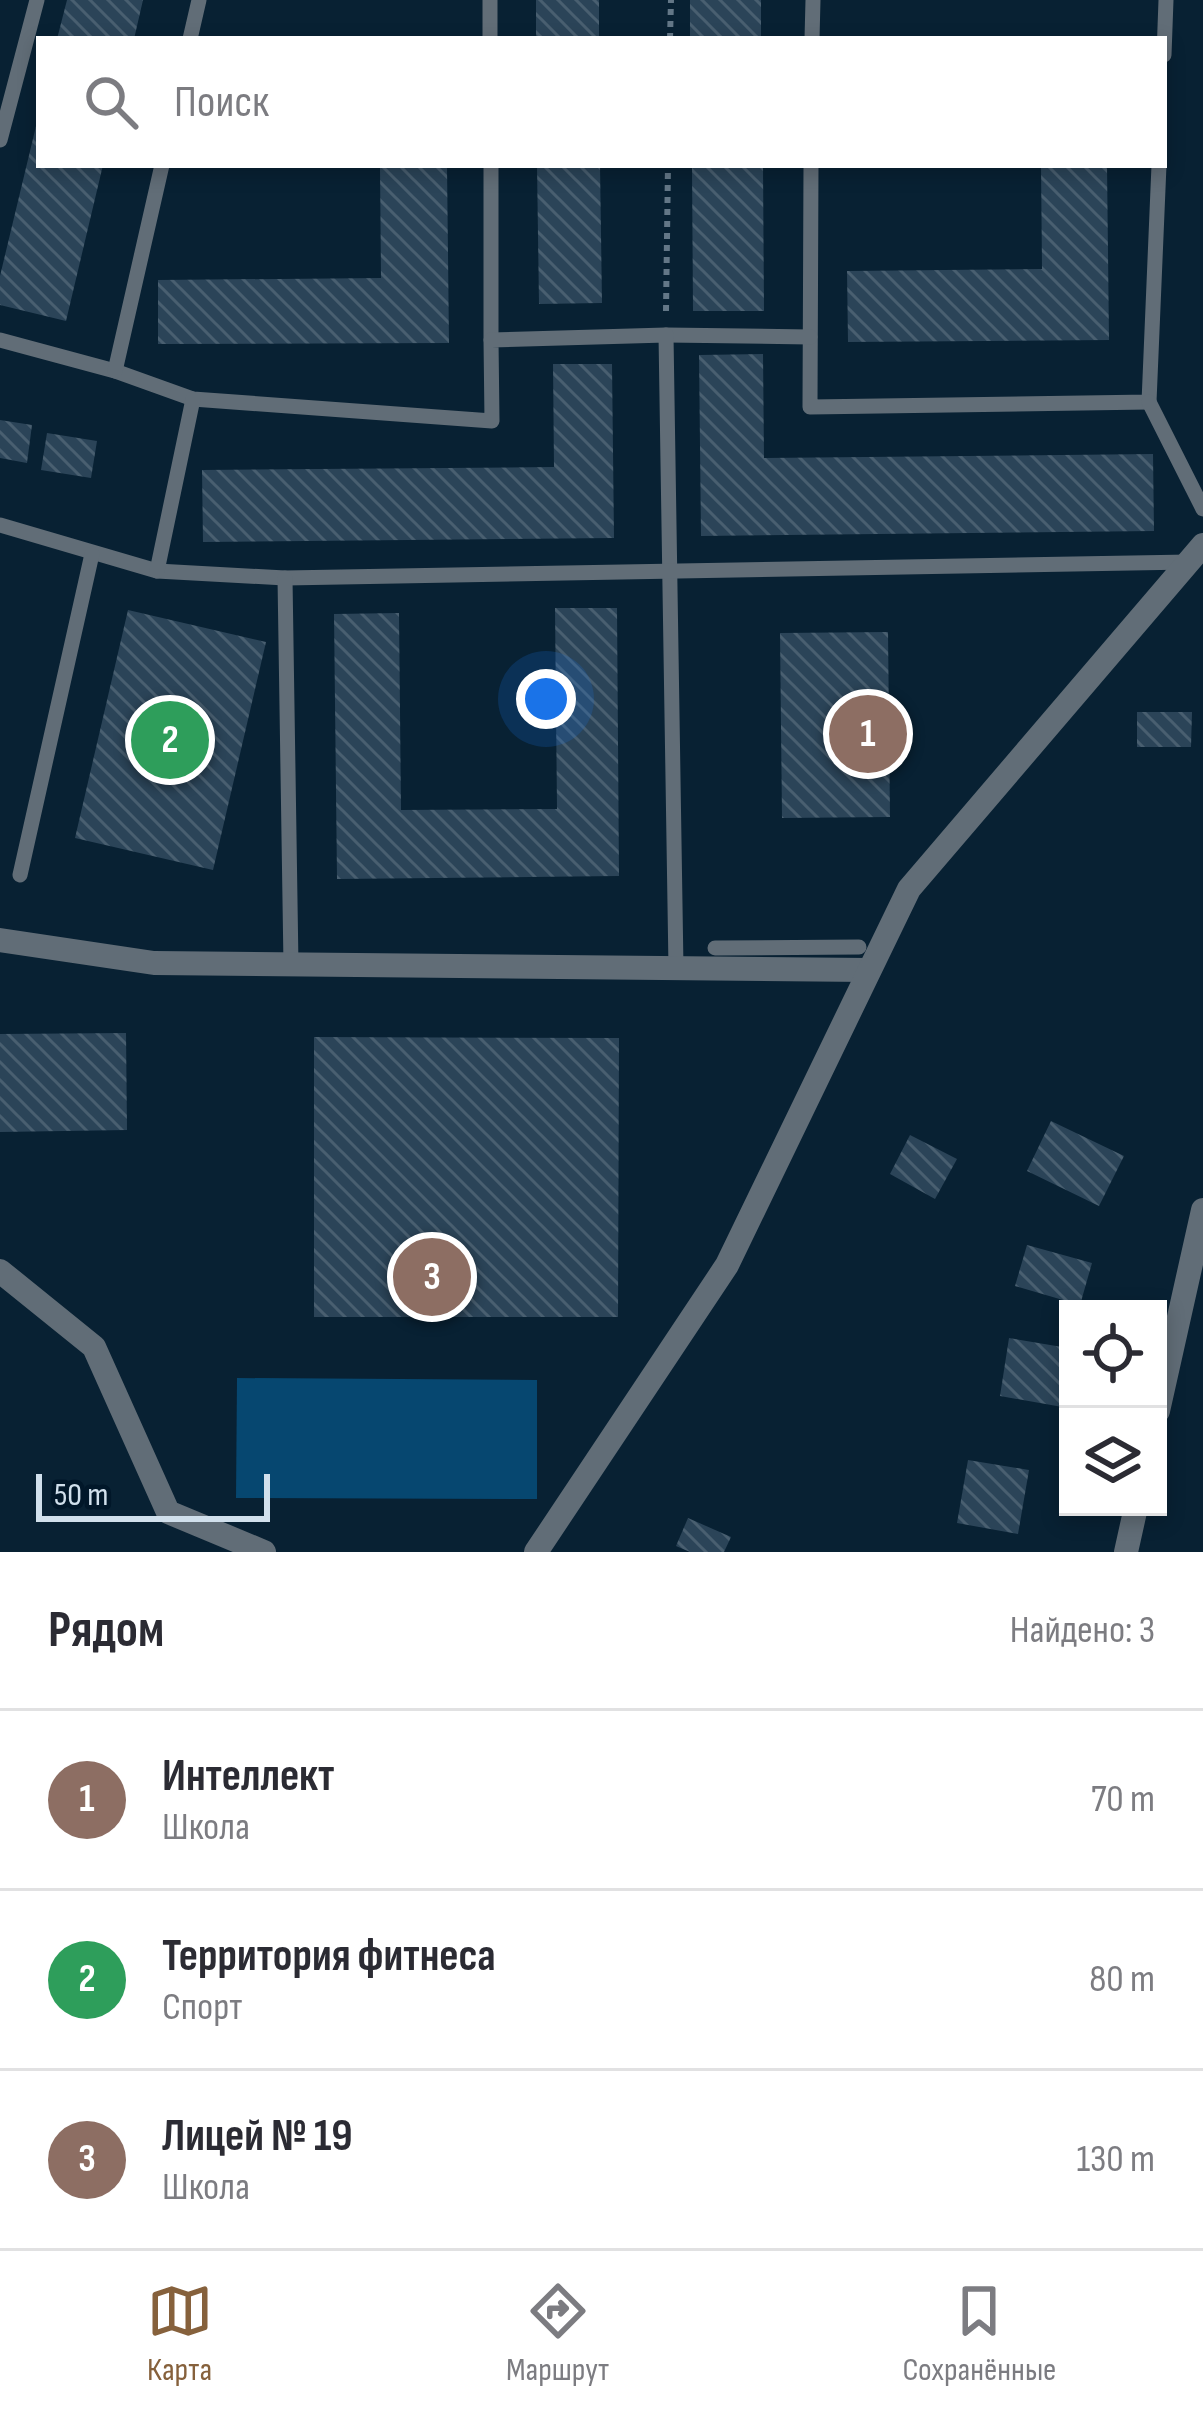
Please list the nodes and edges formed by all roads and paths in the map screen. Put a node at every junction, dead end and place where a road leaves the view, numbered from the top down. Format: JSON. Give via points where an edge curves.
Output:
{"nodes":[{"id":1,"x":37,"y":0,"type":"edge"},
{"id":2,"x":199,"y":0,"type":"edge"},
{"id":3,"x":490,"y":0,"type":"edge"},
{"id":4,"x":671,"y":0,"type":"edge"},
{"id":5,"x":813,"y":0,"type":"edge"},
{"id":6,"x":1166,"y":0,"type":"edge"},
{"id":7,"x":191,"y":36,"type":"edge"},
{"id":8,"x":490,"y":36,"type":"edge"},
{"id":9,"x":670,"y":36,"type":"edge"},
{"id":10,"x":812,"y":36,"type":"edge"},
{"id":11,"x":1165,"y":36,"type":"edge"},
{"id":12,"x":0,"y":140,"type":"edge"},
{"id":13,"x":161,"y":168,"type":"edge"},
{"id":14,"x":490,"y":168,"type":"edge"},
{"id":15,"x":668,"y":168,"type":"edge"},
{"id":16,"x":812,"y":168,"type":"edge"},
{"id":17,"x":1159,"y":168,"type":"edge"},
{"id":18,"x":666,"y":335,"type":"junction"},
{"id":19,"x":810,"y":337,"type":"junction"},
{"id":20,"x":0,"y":340,"type":"edge"},
{"id":21,"x":491,"y":340,"type":"junction"},
{"id":22,"x":116,"y":371,"type":"junction"},
{"id":23,"x":193,"y":399,"type":"junction"},
{"id":24,"x":1149,"y":402,"type":"junction"},
{"id":25,"x":1203,"y":509,"type":"edge"},
{"id":26,"x":0,"y":525,"type":"edge"},
{"id":27,"x":92,"y":554,"type":"junction"},
{"id":28,"x":1196,"y":554,"type":"edge"},
{"id":29,"x":672,"y":569,"type":"junction"},
{"id":30,"x":157,"y":571,"type":"junction"},
{"id":31,"x":285,"y":578,"type":"junction"},
{"id":32,"x":20,"y":875,"type":"dead end"},
{"id":33,"x":0,"y":940,"type":"edge"},
{"id":34,"x":715,"y":948,"type":"dead end"},
{"id":35,"x":863,"y":959,"type":"junction"},
{"id":36,"x":291,"y":965,"type":"junction"},
{"id":37,"x":676,"y":968,"type":"junction"},
{"id":38,"x":1203,"y":1210,"type":"edge"},
{"id":39,"x":0,"y":1271,"type":"edge"},
{"id":40,"x":1159,"y":1408,"type":"edge"},
{"id":41,"x":1134,"y":1516,"type":"edge"},
{"id":42,"x":264,"y":1552,"type":"edge"},
{"id":43,"x":536,"y":1552,"type":"edge"},
{"id":44,"x":1126,"y":1552,"type":"edge"}],
"edges":[{"from":1,"to":12,"type":"lane"},
{"from":2,"to":7,"type":"lane"},
{"from":3,"to":8,"type":"lane"},
{"from":4,"to":9,"type":"path"},
{"from":5,"to":10,"type":"lane"},
{"from":6,"to":11,"type":"lane"},
{"from":13,"to":22,"type":"lane"},
{"from":14,"to":21,"type":"lane"},
{"from":15,"to":18,"type":"path"},
{"from":16,"to":19,"type":"lane"},
{"from":17,"to":24,"type":"lane"},
{"from":18,"to":19,"type":"lane"},
{"from":18,"to":21,"type":"lane"},
{"from":18,"to":29,"type":"lane"},
{"from":19,"to":24,"type":"lane","via":[[810,407]]},
{"from":20,"to":22,"type":"lane"},
{"from":21,"to":23,"type":"lane","via":[[492,421]]},
{"from":22,"to":23,"type":"lane"},
{"from":23,"to":30,"type":"lane"},
{"from":24,"to":25,"type":"lane"},
{"from":26,"to":27,"type":"lane"},
{"from":27,"to":30,"type":"lane"},
{"from":27,"to":32,"type":"lane"},
{"from":28,"to":29,"type":"lane"},
{"from":28,"to":35,"type":"street","via":[[909,889]]},
{"from":29,"to":31,"type":"lane"},
{"from":29,"to":37,"type":"lane"},
{"from":30,"to":31,"type":"lane"},
{"from":31,"to":36,"type":"lane"},
{"from":33,"to":36,"type":"street","via":[[154,963]]},
{"from":34,"to":35,"type":"lane"},
{"from":35,"to":37,"type":"street"},
{"from":35,"to":43,"type":"street","via":[[727,1264]]},
{"from":36,"to":37,"type":"street"},
{"from":38,"to":40,"type":"street"},
{"from":39,"to":42,"type":"street","via":[[94,1347],[168,1512]]},
{"from":41,"to":44,"type":"street"}]}
